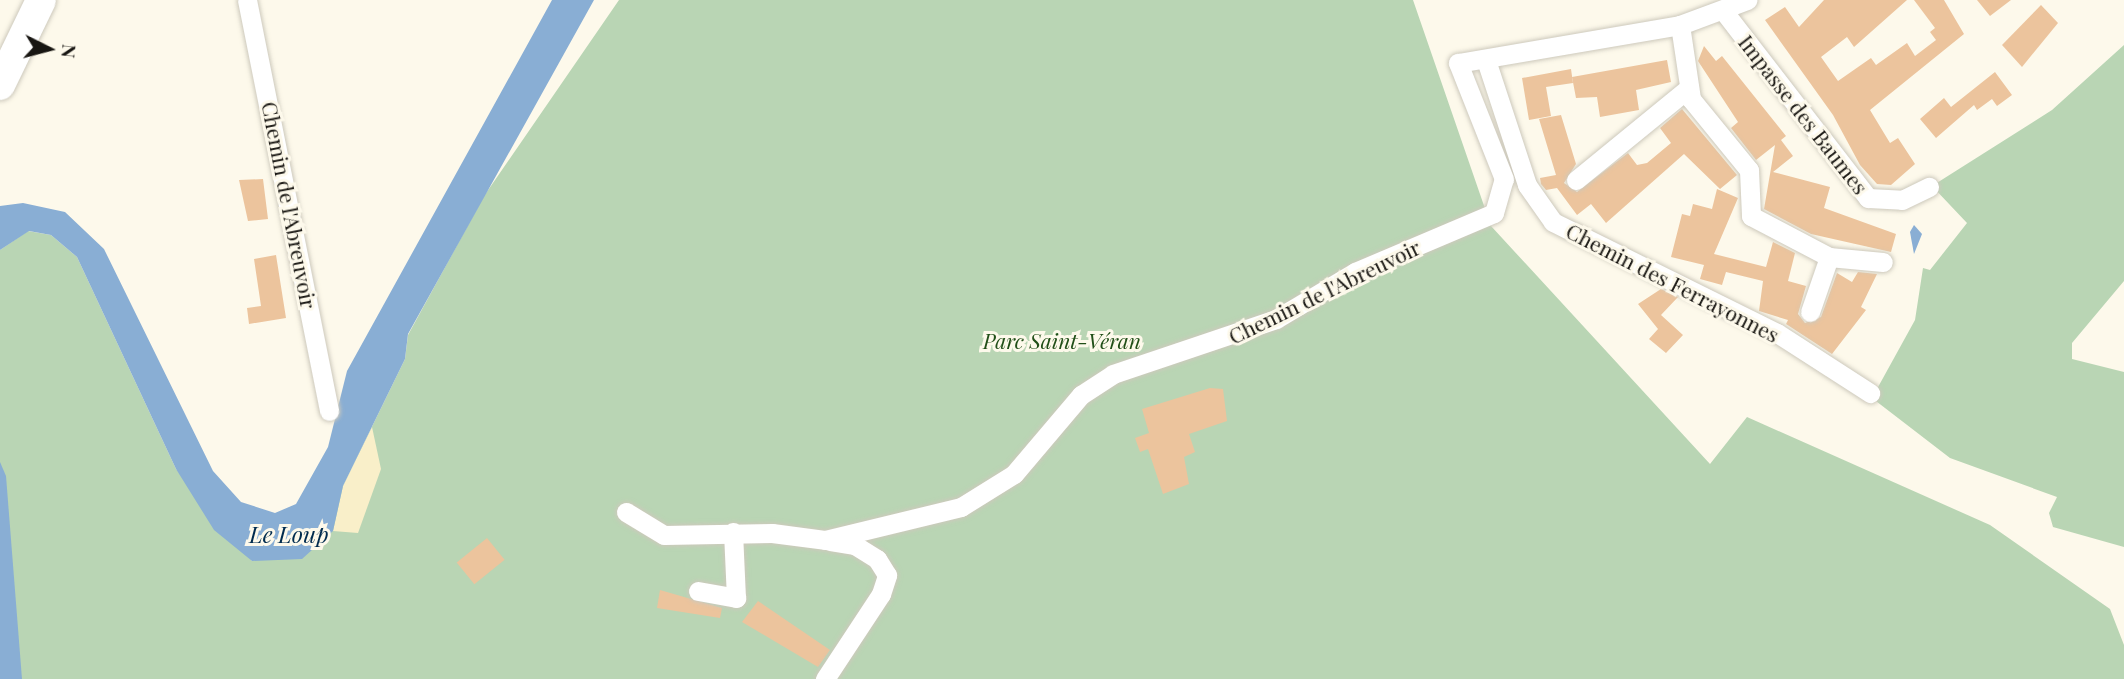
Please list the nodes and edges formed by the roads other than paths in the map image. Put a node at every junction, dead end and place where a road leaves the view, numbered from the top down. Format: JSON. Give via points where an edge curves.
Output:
{"nodes":[{"id":1,"x":41,"y":0,"type":"edge"},
{"id":2,"x":247,"y":0,"type":"edge"},
{"id":3,"x":1747,"y":0,"type":"edge"},
{"id":4,"x":1725,"y":13,"type":"junction"},
{"id":5,"x":1680,"y":25,"type":"junction"},
{"id":6,"x":1486,"y":60,"type":"junction"},
{"id":7,"x":0,"y":85,"type":"edge"},
{"id":8,"x":1689,"y":88,"type":"junction"},
{"id":9,"x":1576,"y":180,"type":"dead end"},
{"id":10,"x":1928,"y":187,"type":"dead end"},
{"id":11,"x":1829,"y":257,"type":"junction"},
{"id":12,"x":1883,"y":262,"type":"dead end"},
{"id":13,"x":1810,"y":312,"type":"dead end"},
{"id":14,"x":1870,"y":393,"type":"dead end"},
{"id":15,"x":329,"y":411,"type":"dead end"},
{"id":16,"x":626,"y":512,"type":"dead end"},
{"id":17,"x":733,"y":532,"type":"junction"},
{"id":18,"x":825,"y":540,"type":"junction"},
{"id":19,"x":698,"y":591,"type":"dead end"},
{"id":20,"x":825,"y":679,"type":"edge"}],
"edges":[{"from":1,"to":7,"type":"main road"},
{"from":2,"to":15,"type":"street","name":"Chemin de l'Abreuvoir"},
{"from":3,"to":4,"type":"street"},
{"from":4,"to":5,"type":"street"},
{"from":4,"to":10,"type":"street","name":"Impasse des Baumes","via":[[1868,198],[1902,200]]},
{"from":5,"to":6,"type":"street"},
{"from":5,"to":8,"type":"street"},
{"from":6,"to":14,"type":"street","name":"Chemin des Ferrayonnes","via":[[1527,185],[1553,222],[1753,321]]},
{"from":6,"to":18,"type":"street","name":"Chemin de l'Abreuvoir","via":[[1458,63],[1504,179],[1494,213],[1356,272],[1276,318],[1113,374],[1081,395],[1014,474],[961,507]]},
{"from":8,"to":9,"type":"street"},
{"from":8,"to":11,"type":"street","via":[[1690,99],[1749,170],[1751,216]]},
{"from":11,"to":12,"type":"street"},
{"from":11,"to":13,"type":"street"},
{"from":16,"to":17,"type":"street","via":[[664,535]]},
{"from":17,"to":18,"type":"street"},
{"from":17,"to":19,"type":"street","via":[[736,598]]},
{"from":18,"to":20,"type":"street","via":[[855,545],[877,559],[887,575],[881,594]]}]}
